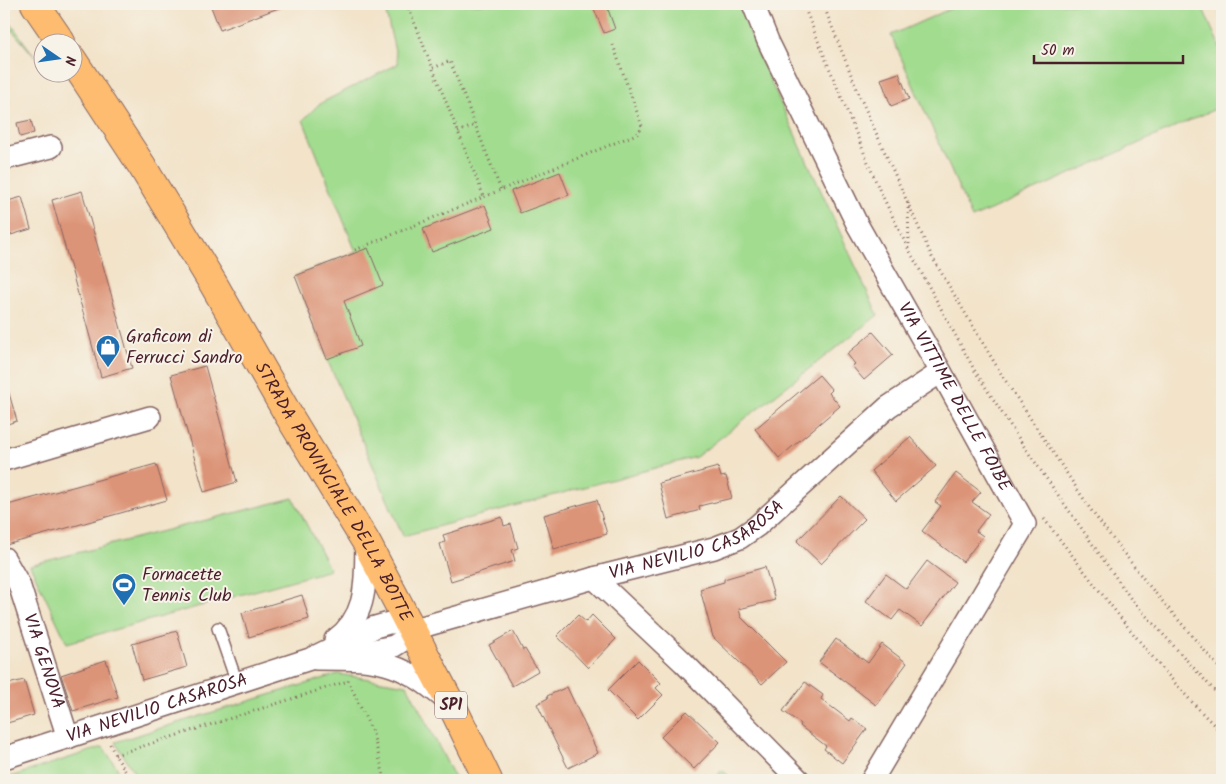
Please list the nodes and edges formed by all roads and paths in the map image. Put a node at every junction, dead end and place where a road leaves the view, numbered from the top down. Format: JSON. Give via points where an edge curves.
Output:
{"nodes":[{"id":1,"x":35,"y":4,"type":"edge"},
{"id":2,"x":407,"y":4,"type":"edge"},
{"id":3,"x":753,"y":4,"type":"edge"},
{"id":4,"x":802,"y":4,"type":"edge"},
{"id":5,"x":823,"y":4,"type":"edge"},
{"id":6,"x":54,"y":32,"type":"edge"},
{"id":7,"x":613,"y":45,"type":"dead end"},
{"id":8,"x":433,"y":68,"type":"junction"},
{"id":9,"x":82,"y":74,"type":"edge"},
{"id":10,"x":475,"y":124,"type":"junction"},
{"id":11,"x":458,"y":132,"type":"junction"},
{"id":12,"x":52,"y":146,"type":"dead end"},
{"id":13,"x":4,"y":159,"type":"edge"},
{"id":14,"x":501,"y":190,"type":"junction"},
{"id":15,"x":484,"y":197,"type":"junction"},
{"id":16,"x":908,"y":203,"type":"junction"},
{"id":17,"x":355,"y":250,"type":"dead end"},
{"id":18,"x":909,"y":250,"type":"junction"},
{"id":19,"x":941,"y":372,"type":"junction"},
{"id":20,"x":150,"y":417,"type":"dead end"},
{"id":21,"x":4,"y":460,"type":"edge"},
{"id":22,"x":1041,"y":514,"type":"dead end"},
{"id":23,"x":366,"y":542,"type":"junction"},
{"id":24,"x":4,"y":558,"type":"edge"},
{"id":25,"x":594,"y":578,"type":"junction"},
{"id":26,"x":218,"y":628,"type":"dead end"},
{"id":27,"x":410,"y":629,"type":"junction"},
{"id":28,"x":310,"y":659,"type":"junction"},
{"id":29,"x":1222,"y":671,"type":"edge"},
{"id":30,"x":341,"y":676,"type":"dead end"},
{"id":31,"x":348,"y":681,"type":"junction"},
{"id":32,"x":238,"y":683,"type":"junction"},
{"id":33,"x":1222,"y":699,"type":"edge"},
{"id":34,"x":450,"y":704,"type":"junction"},
{"id":35,"x":102,"y":727,"type":"junction"},
{"id":36,"x":1222,"y":733,"type":"edge"},
{"id":37,"x":68,"y":738,"type":"junction"},
{"id":38,"x":115,"y":755,"type":"junction"},
{"id":39,"x":4,"y":758,"type":"edge"},
{"id":40,"x":131,"y":780,"type":"edge"},
{"id":41,"x":385,"y":780,"type":"edge"},
{"id":42,"x":488,"y":780,"type":"edge"},
{"id":43,"x":799,"y":780,"type":"edge"},
{"id":44,"x":872,"y":780,"type":"edge"}],
"edges":[{"from":1,"to":6,"type":"main road"},
{"from":2,"to":8,"type":"path"},
{"from":3,"to":19,"type":"street","name":"VIA VITTIME DELLE FOIBE","via":[[857,224]]},
{"from":4,"to":18,"type":"path","via":[[879,189]]},
{"from":5,"to":16,"type":"path","via":[[860,98]]},
{"from":7,"to":14,"type":"path","via":[[642,126],[639,133]]},
{"from":8,"to":10,"type":"path","via":[[450,61]]},
{"from":8,"to":11,"type":"path"},
{"from":9,"to":23,"type":"main road","name":"STRADA PROVINCIALE DELLA BOTTE","number":"SP1","via":[[142,166]]},
{"from":10,"to":11,"type":"path"},
{"from":10,"to":14,"type":"path"},
{"from":11,"to":15,"type":"path"},
{"from":12,"to":13,"type":"street"},
{"from":14,"to":15,"type":"path"},
{"from":15,"to":17,"type":"path"},
{"from":16,"to":18,"type":"path"},
{"from":16,"to":29,"type":"path","via":[[941,274],[1071,481],[1141,576]]},
{"from":18,"to":33,"type":"path","via":[[974,371],[1114,575],[1131,599]]},
{"from":19,"to":25,"type":"street","name":"VIA NEVILIO CASAROSA","via":[[888,407],[740,538],[714,548]]},
{"from":19,"to":44,"type":"street","name":"VIA VITTIME DELLE FOIBE","via":[[1025,524]]},
{"from":20,"to":21,"type":"street"},
{"from":22,"to":36,"type":"path","via":[[1165,671]]},
{"from":23,"to":27,"type":"main road","name":"STRADA PROVINCIALE DELLA BOTTE","number":"SP1"},
{"from":23,"to":28,"type":"street","name":"VIA NEVILIO CASAROSA","via":[[359,613],[349,628]]},
{"from":24,"to":37,"type":"street","name":"VIA GENOVA","via":[[19,584]]},
{"from":25,"to":27,"type":"street","name":"VIA NEVILIO CASAROSA"},
{"from":25,"to":43,"type":"street","via":[[683,662]]},
{"from":26,"to":32,"type":"lane"},
{"from":27,"to":28,"type":"street","name":"VIA NEVILIO CASAROSA","via":[[401,642],[386,649]]},
{"from":27,"to":34,"type":"main road","name":"STRADA PROVINCIALE DELLA BOTTE","number":"SP1"},
{"from":28,"to":32,"type":"street","name":"VIA NEVILIO CASAROSA"},
{"from":28,"to":34,"type":"street","name":"VIA NEVILIO CASAROSA","via":[[363,659],[390,665],[413,675]]},
{"from":30,"to":31,"type":"path"},
{"from":31,"to":38,"type":"path"},
{"from":31,"to":41,"type":"path","via":[[373,734]]},
{"from":32,"to":35,"type":"street","name":"VIA NEVILIO CASAROSA"},
{"from":34,"to":42,"type":"main road","name":"STRADA PROVINCIALE DELLA BOTTE","number":"SP1"},
{"from":35,"to":37,"type":"street","name":"VIA NEVILIO CASAROSA"},
{"from":35,"to":38,"type":"path"},
{"from":37,"to":39,"type":"street","name":"VIA NEVILIO CASAROSA"},
{"from":38,"to":40,"type":"path"}]}
